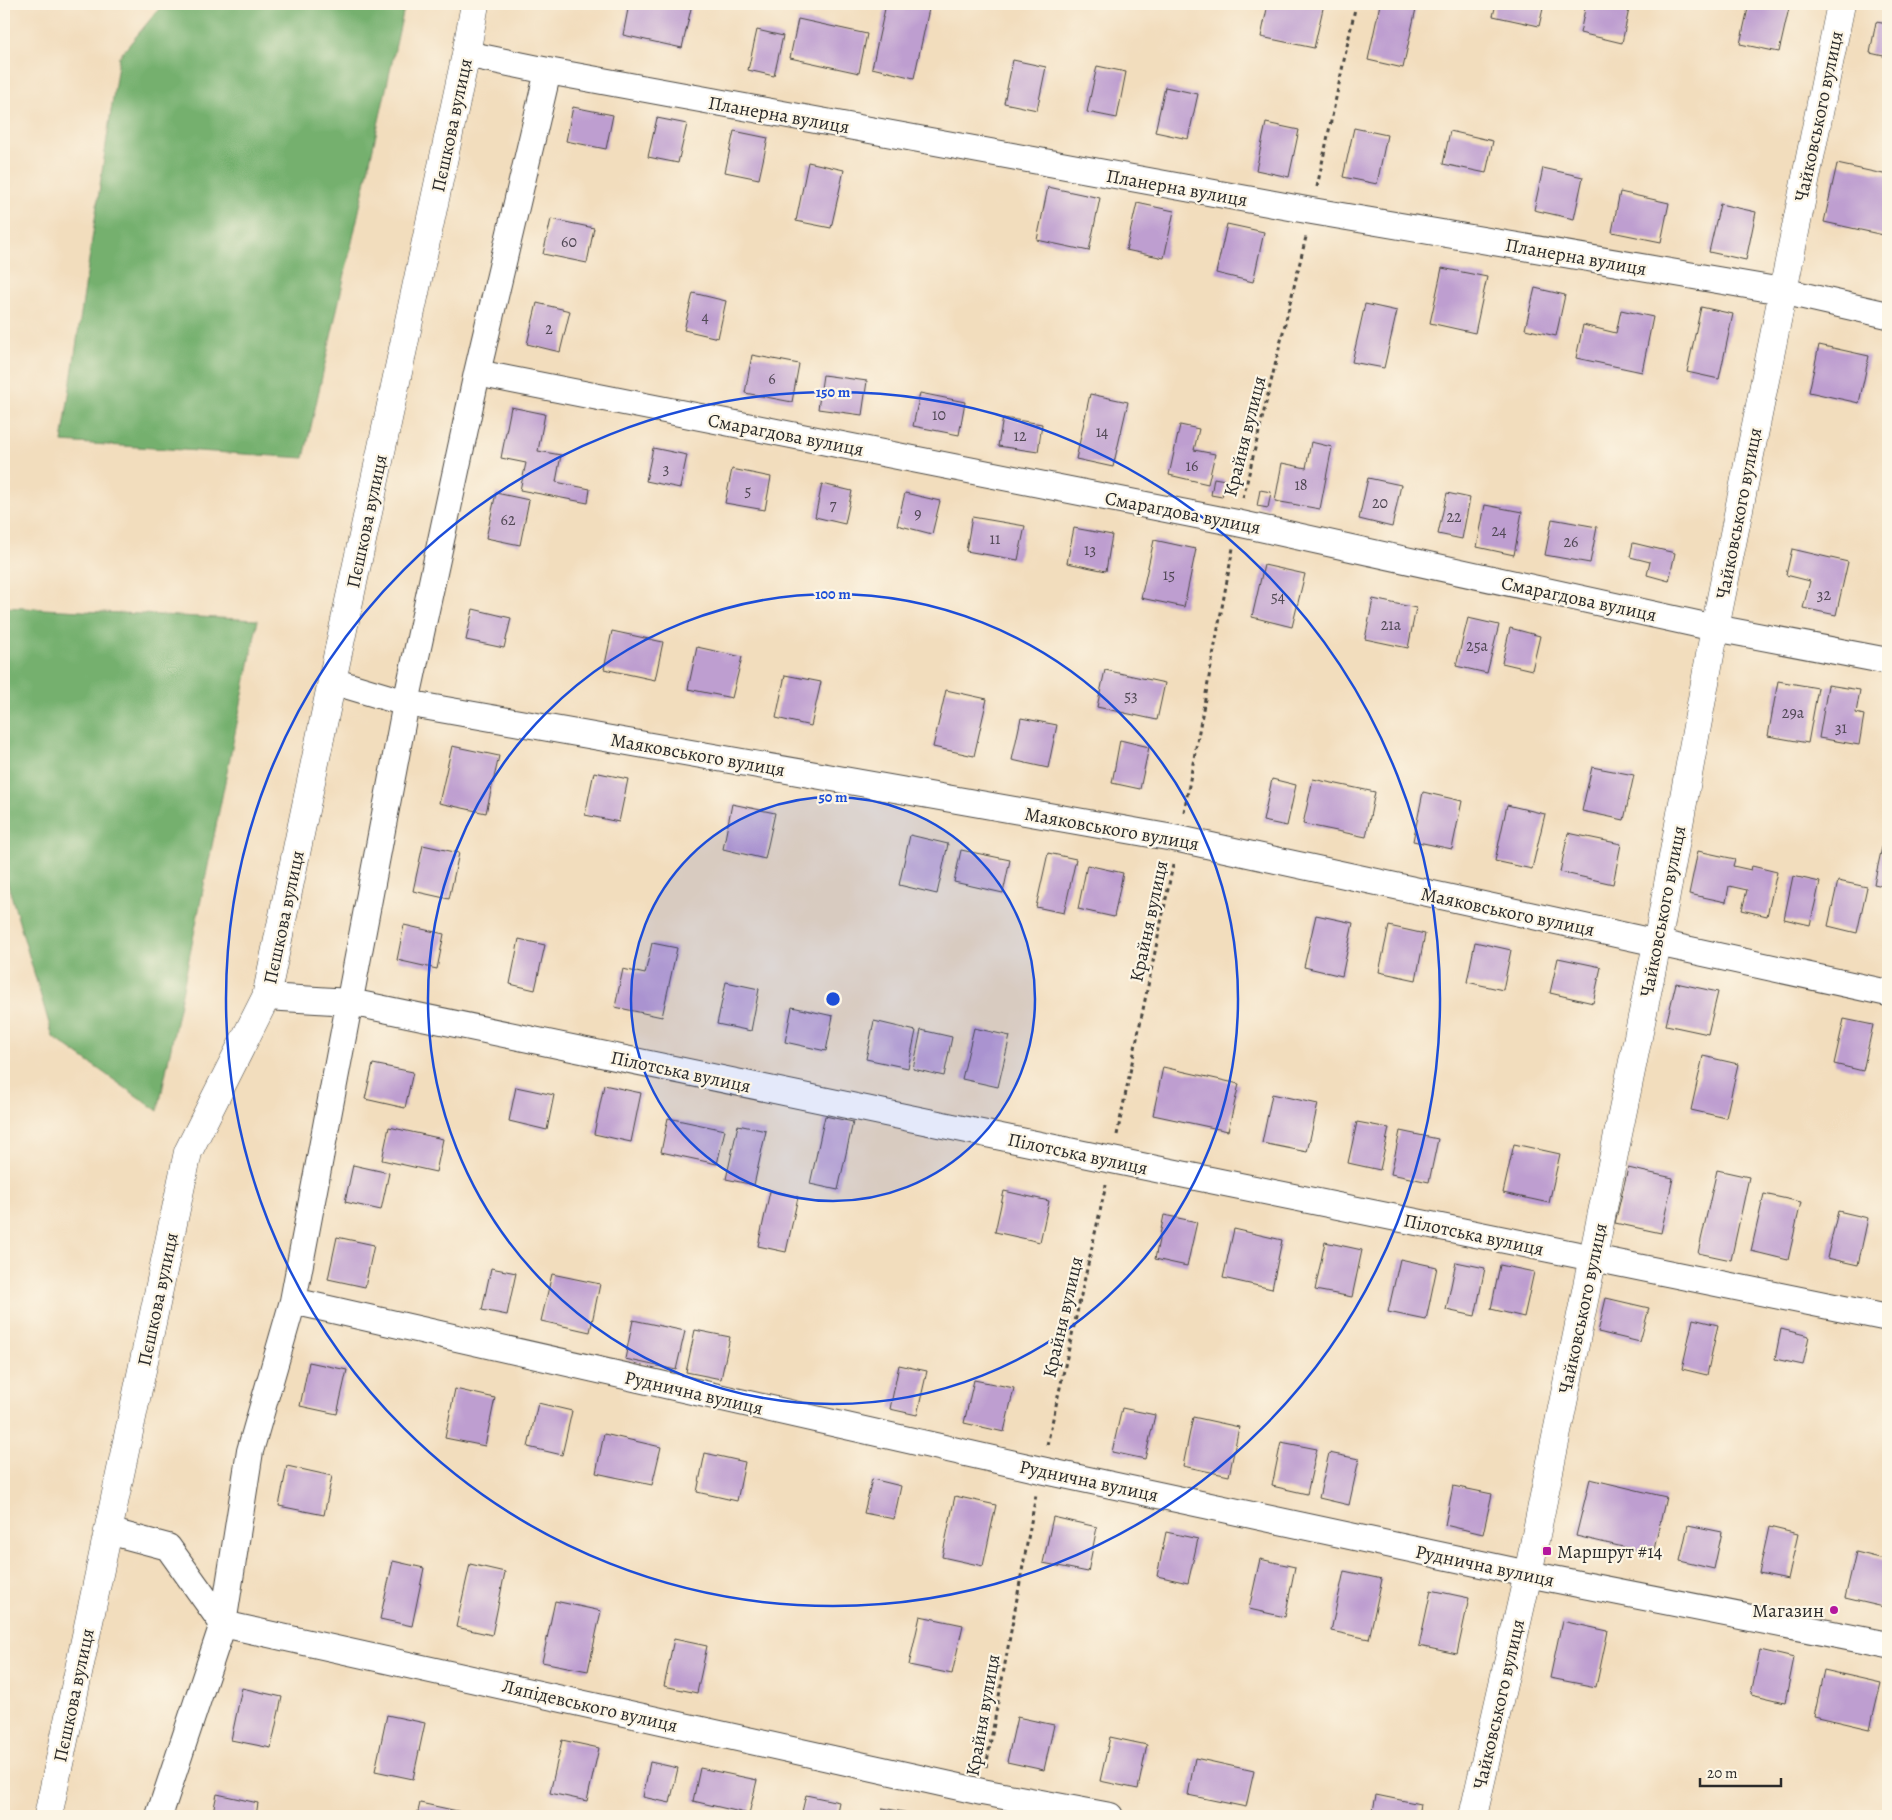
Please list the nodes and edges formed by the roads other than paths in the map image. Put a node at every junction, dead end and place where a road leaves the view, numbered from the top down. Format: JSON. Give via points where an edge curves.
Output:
{"nodes":[{"id":1,"x":475,"y":4,"type":"edge"},
{"id":2,"x":1841,"y":4,"type":"edge"},
{"id":3,"x":466,"y":54,"type":"junction"},
{"id":4,"x":548,"y":71,"type":"junction"},
{"id":5,"x":1782,"y":291,"type":"junction"},
{"id":6,"x":1888,"y":315,"type":"edge"},
{"id":7,"x":477,"y":372,"type":"junction"},
{"id":8,"x":1715,"y":628,"type":"junction"},
{"id":9,"x":1888,"y":661,"type":"edge"},
{"id":10,"x":332,"y":681,"type":"junction"},
{"id":11,"x":406,"y":703,"type":"junction"},
{"id":12,"x":1657,"y":944,"type":"junction"},
{"id":13,"x":1888,"y":993,"type":"edge"},
{"id":14,"x":266,"y":997,"type":"junction"},
{"id":15,"x":350,"y":1002,"type":"junction"},
{"id":16,"x":1592,"y":1258,"type":"junction"},
{"id":17,"x":293,"y":1301,"type":"junction"},
{"id":18,"x":1888,"y":1318,"type":"edge"},
{"id":19,"x":108,"y":1531,"type":"junction"},
{"id":20,"x":1528,"y":1574,"type":"junction"},
{"id":21,"x":223,"y":1624,"type":"junction"},
{"id":22,"x":1888,"y":1646,"type":"edge"},
{"id":23,"x":48,"y":1816,"type":"edge"},
{"id":24,"x":159,"y":1816,"type":"edge"},
{"id":25,"x":1110,"y":1816,"type":"edge"},
{"id":26,"x":1473,"y":1816,"type":"edge"}],
"edges":[{"from":1,"to":3,"type":"street","name":"Пєшкова вулиця"},
{"from":2,"to":5,"type":"street","name":"Чайковського вулиця"},
{"from":3,"to":4,"type":"street","name":"Планерна вулиця"},
{"from":3,"to":10,"type":"street","name":"Пєшкова вулиця"},
{"from":4,"to":5,"type":"street","name":"Планерна вулиця","via":[[1312,211]]},
{"from":4,"to":7,"type":"street"},
{"from":5,"to":6,"type":"street","name":"Планерна вулиця"},
{"from":5,"to":8,"type":"street","name":"Чайковського вулиця"},
{"from":7,"to":8,"type":"street","name":"Смарагдова вулиця","via":[[1237,523]]},
{"from":7,"to":11,"type":"street"},
{"from":8,"to":9,"type":"street","name":"Смарагдова вулиця"},
{"from":8,"to":12,"type":"street","name":"Чайковського вулиця"},
{"from":10,"to":11,"type":"street","name":"Маяковського вулиця"},
{"from":10,"to":14,"type":"street","name":"Пєшкова вулиця"},
{"from":11,"to":12,"type":"street","name":"Маяковського вулиця","via":[[1179,839]]},
{"from":11,"to":15,"type":"street"},
{"from":12,"to":13,"type":"street","name":"Маяковського вулиця"},
{"from":12,"to":16,"type":"street","name":"Чайковського вулиця"},
{"from":14,"to":15,"type":"street","name":"Пілотська вулиця"},
{"from":14,"to":19,"type":"street","name":"Пєшкова вулиця","via":[[188,1152]]},
{"from":15,"to":16,"type":"street","name":"Пілотська вулиця"},
{"from":15,"to":17,"type":"street"},
{"from":16,"to":18,"type":"street","name":"Пілотська вулиця"},
{"from":16,"to":20,"type":"street","name":"Чайковського вулиця"},
{"from":17,"to":20,"type":"street","name":"Руднична вулиця","via":[[1041,1470]]},
{"from":17,"to":21,"type":"street","via":[[250,1451]]},
{"from":19,"to":21,"type":"street","via":[[168,1547]]},
{"from":19,"to":23,"type":"street","name":"Пєшкова вулиця"},
{"from":20,"to":22,"type":"street","name":"Руднична вулиця"},
{"from":20,"to":26,"type":"street","name":"Чайковського вулиця"},
{"from":21,"to":24,"type":"street"},
{"from":21,"to":25,"type":"street","name":"Ляпідевського вулиця","via":[[982,1792]]}]}
